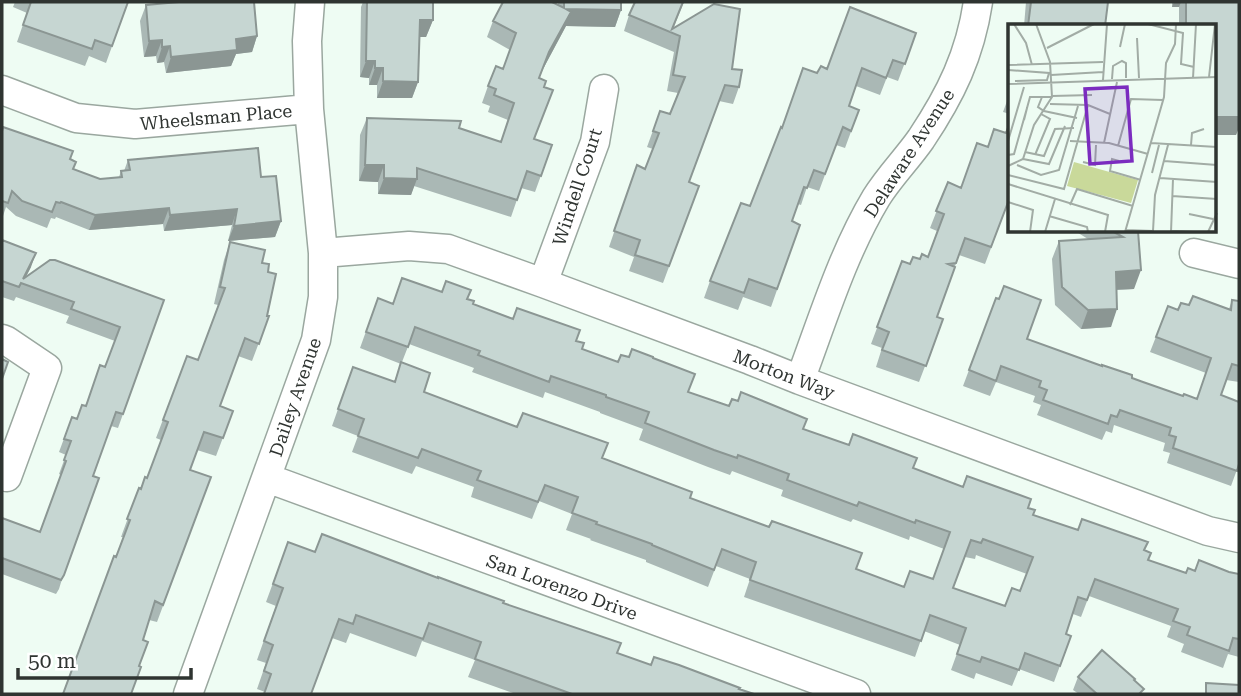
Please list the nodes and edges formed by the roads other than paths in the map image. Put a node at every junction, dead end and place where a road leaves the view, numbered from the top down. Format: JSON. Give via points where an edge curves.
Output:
{"nodes":[{"id":1,"x":310,"y":2,"type":"edge"},
{"id":2,"x":978,"y":2,"type":"edge"},
{"id":3,"x":604,"y":89,"type":"dead end"},
{"id":4,"x":2,"y":90,"type":"edge"},
{"id":5,"x":309,"y":110,"type":"junction"},
{"id":6,"x":323,"y":253,"type":"junction"},
{"id":7,"x":1195,"y":253,"type":"dead end"},
{"id":8,"x":1239,"y":264,"type":"edge"},
{"id":9,"x":544,"y":283,"type":"junction"},
{"id":10,"x":2,"y":339,"type":"edge"},
{"id":11,"x":800,"y":380,"type":"junction"},
{"id":12,"x":7,"y":478,"type":"dead end"},
{"id":13,"x":267,"y":478,"type":"junction"},
{"id":14,"x":1239,"y":538,"type":"edge"},
{"id":15,"x":188,"y":694,"type":"edge"},
{"id":16,"x":856,"y":694,"type":"edge"}],
"edges":[{"from":1,"to":5,"type":"street","name":"Dailey Avenue"},
{"from":2,"to":11,"type":"street","name":"Delaware Avenue","via":[[974,30],[953,86],[921,140],[877,197],[845,257]]},
{"from":3,"to":9,"type":"street","name":"Windell Court","via":[[595,142]]},
{"from":4,"to":5,"type":"street","name":"Wheelsman Place","via":[[76,118],[135,124]]},
{"from":5,"to":6,"type":"street","name":"Dailey Avenue"},
{"from":6,"to":9,"type":"street","name":"Morton Way","via":[[409,246],[448,249]]},
{"from":6,"to":13,"type":"street","name":"Dailey Avenue","via":[[323,297],[316,340]]},
{"from":7,"to":8,"type":"street"},
{"from":9,"to":11,"type":"street","name":"Morton Way"},
{"from":10,"to":12,"type":"street","via":[[47,368]]},
{"from":11,"to":14,"type":"street","name":"Morton Way","via":[[1208,531]]},
{"from":13,"to":15,"type":"street","name":"Dailey Avenue"},
{"from":13,"to":16,"type":"street","name":"San Lorenzo Drive"}]}
